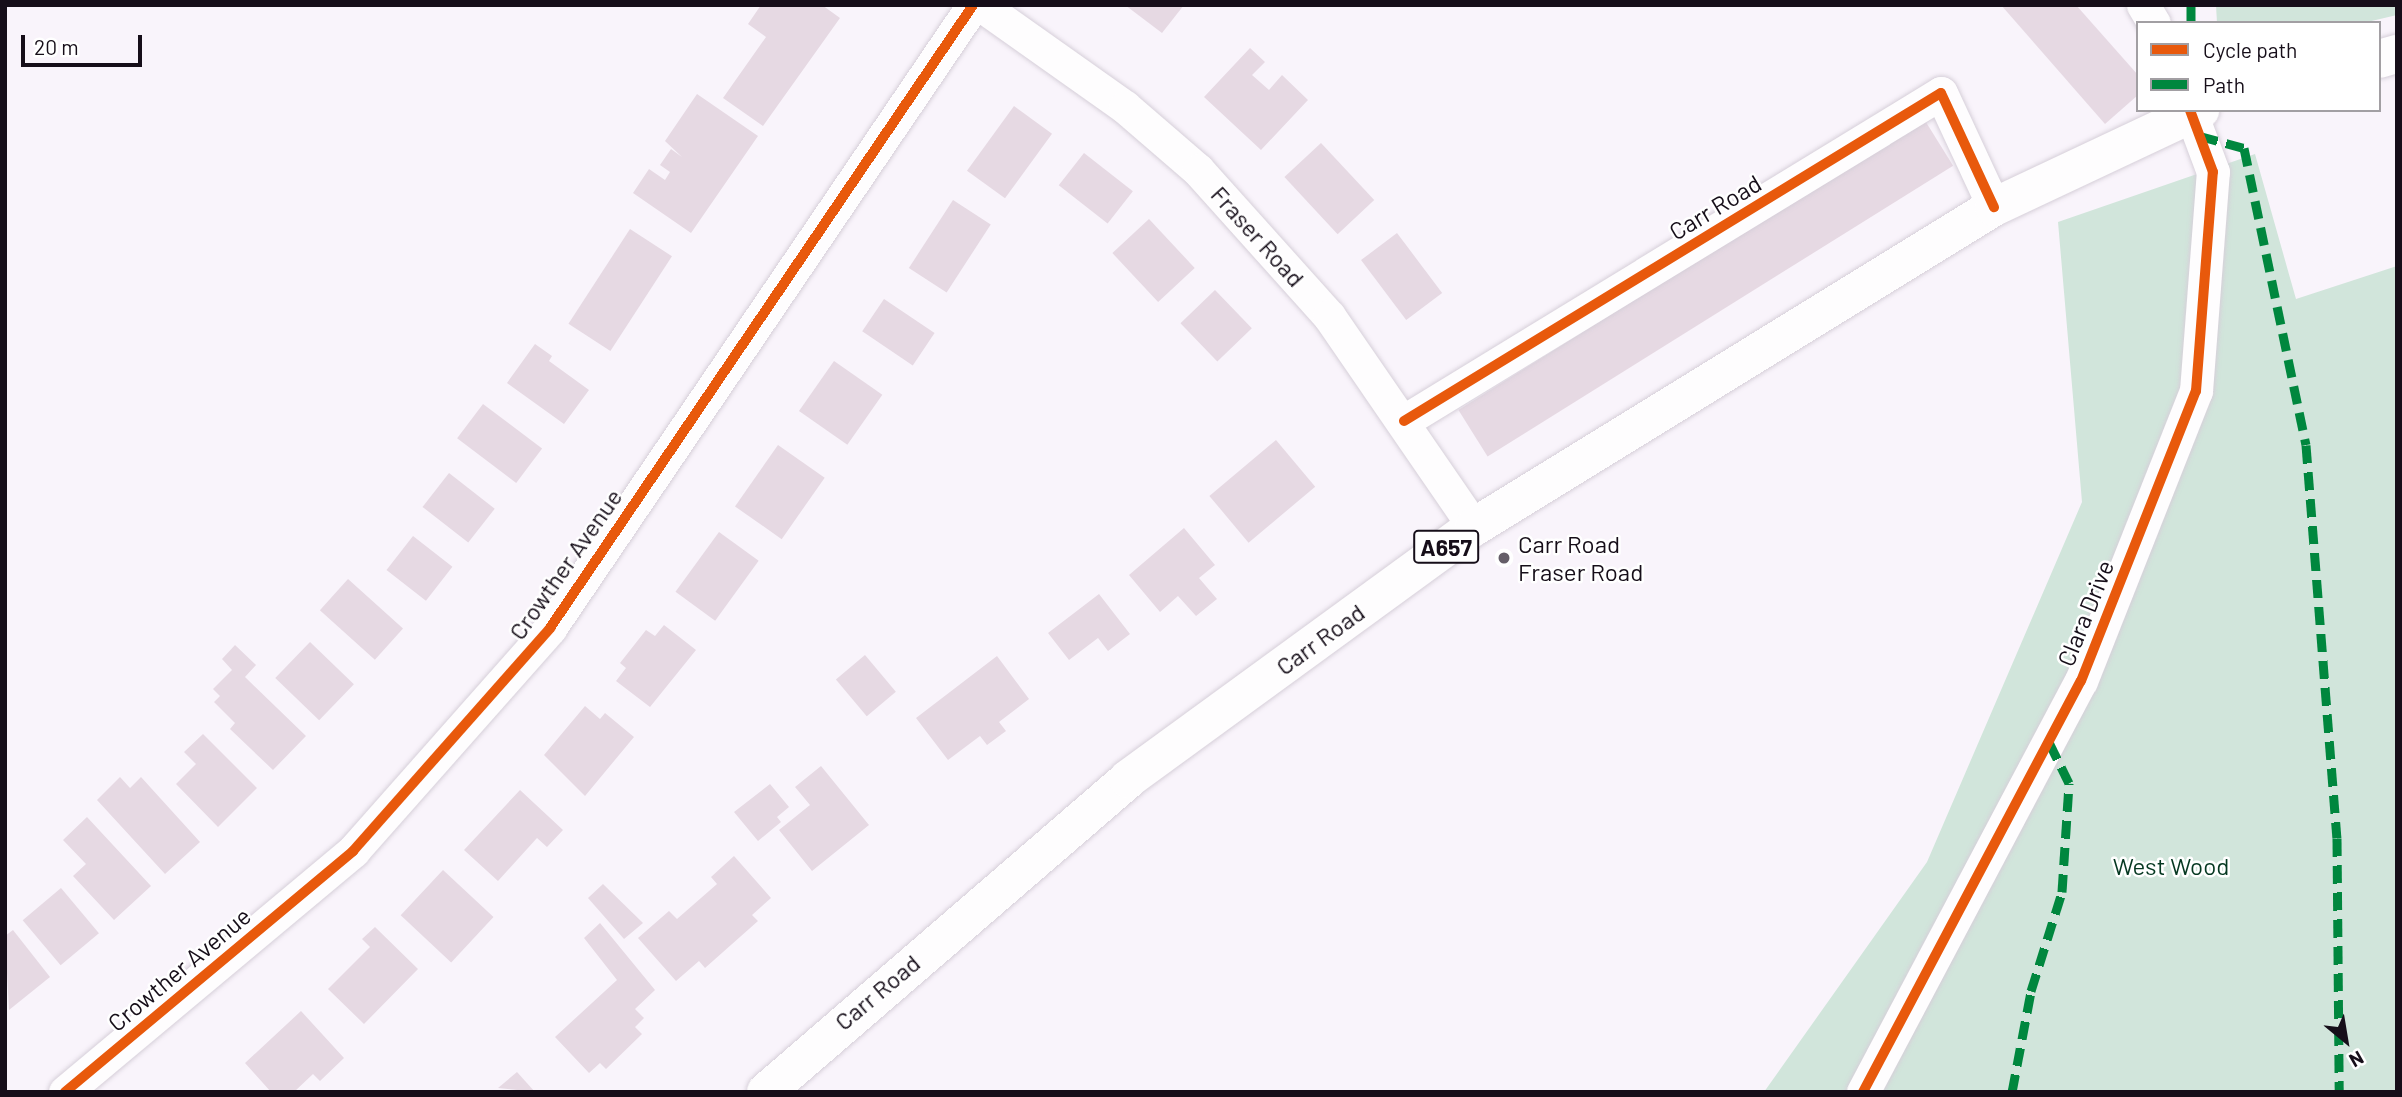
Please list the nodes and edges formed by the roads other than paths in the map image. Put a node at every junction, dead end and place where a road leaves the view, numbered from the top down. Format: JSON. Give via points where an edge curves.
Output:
{"nodes":[{"id":1,"x":973,"y":5,"type":"edge"},
{"id":2,"x":981,"y":5,"type":"edge"},
{"id":3,"x":2143,"y":5,"type":"edge"},
{"id":4,"x":2153,"y":21,"type":"edge"},
{"id":5,"x":2192,"y":112,"type":"edge"},
{"id":6,"x":2194,"y":112,"type":"edge"},
{"id":7,"x":1994,"y":207,"type":"junction"},
{"id":8,"x":1404,"y":421,"type":"junction"},
{"id":9,"x":1474,"y":527,"type":"junction"},
{"id":10,"x":65,"y":1092,"type":"edge"},
{"id":11,"x":766,"y":1092,"type":"edge"},
{"id":12,"x":1863,"y":1092,"type":"edge"}],
"edges":[{"from":1,"to":10,"type":"street","name":"Crowther Avenue","via":[[550,628],[354,851]]},
{"from":2,"to":8,"type":"street","name":"Fraser Road","via":[[1125,107],[1198,170],[1329,316]]},
{"from":3,"to":4,"type":"street"},
{"from":5,"to":7,"type":"main road","name":"Carr Road","number":"A657"},
{"from":6,"to":12,"type":"street","name":"Clara Drive","via":[[2213,172],[2196,391],[2081,681]]},
{"from":7,"to":8,"type":"street","name":"Carr Road","via":[[1941,93]]},
{"from":7,"to":9,"type":"main road","name":"Carr Road","number":"A657"},
{"from":8,"to":9,"type":"street","name":"Fraser Road"},
{"from":9,"to":11,"type":"main road","name":"Carr Road","number":"A657","via":[[1128,779]]}]}
